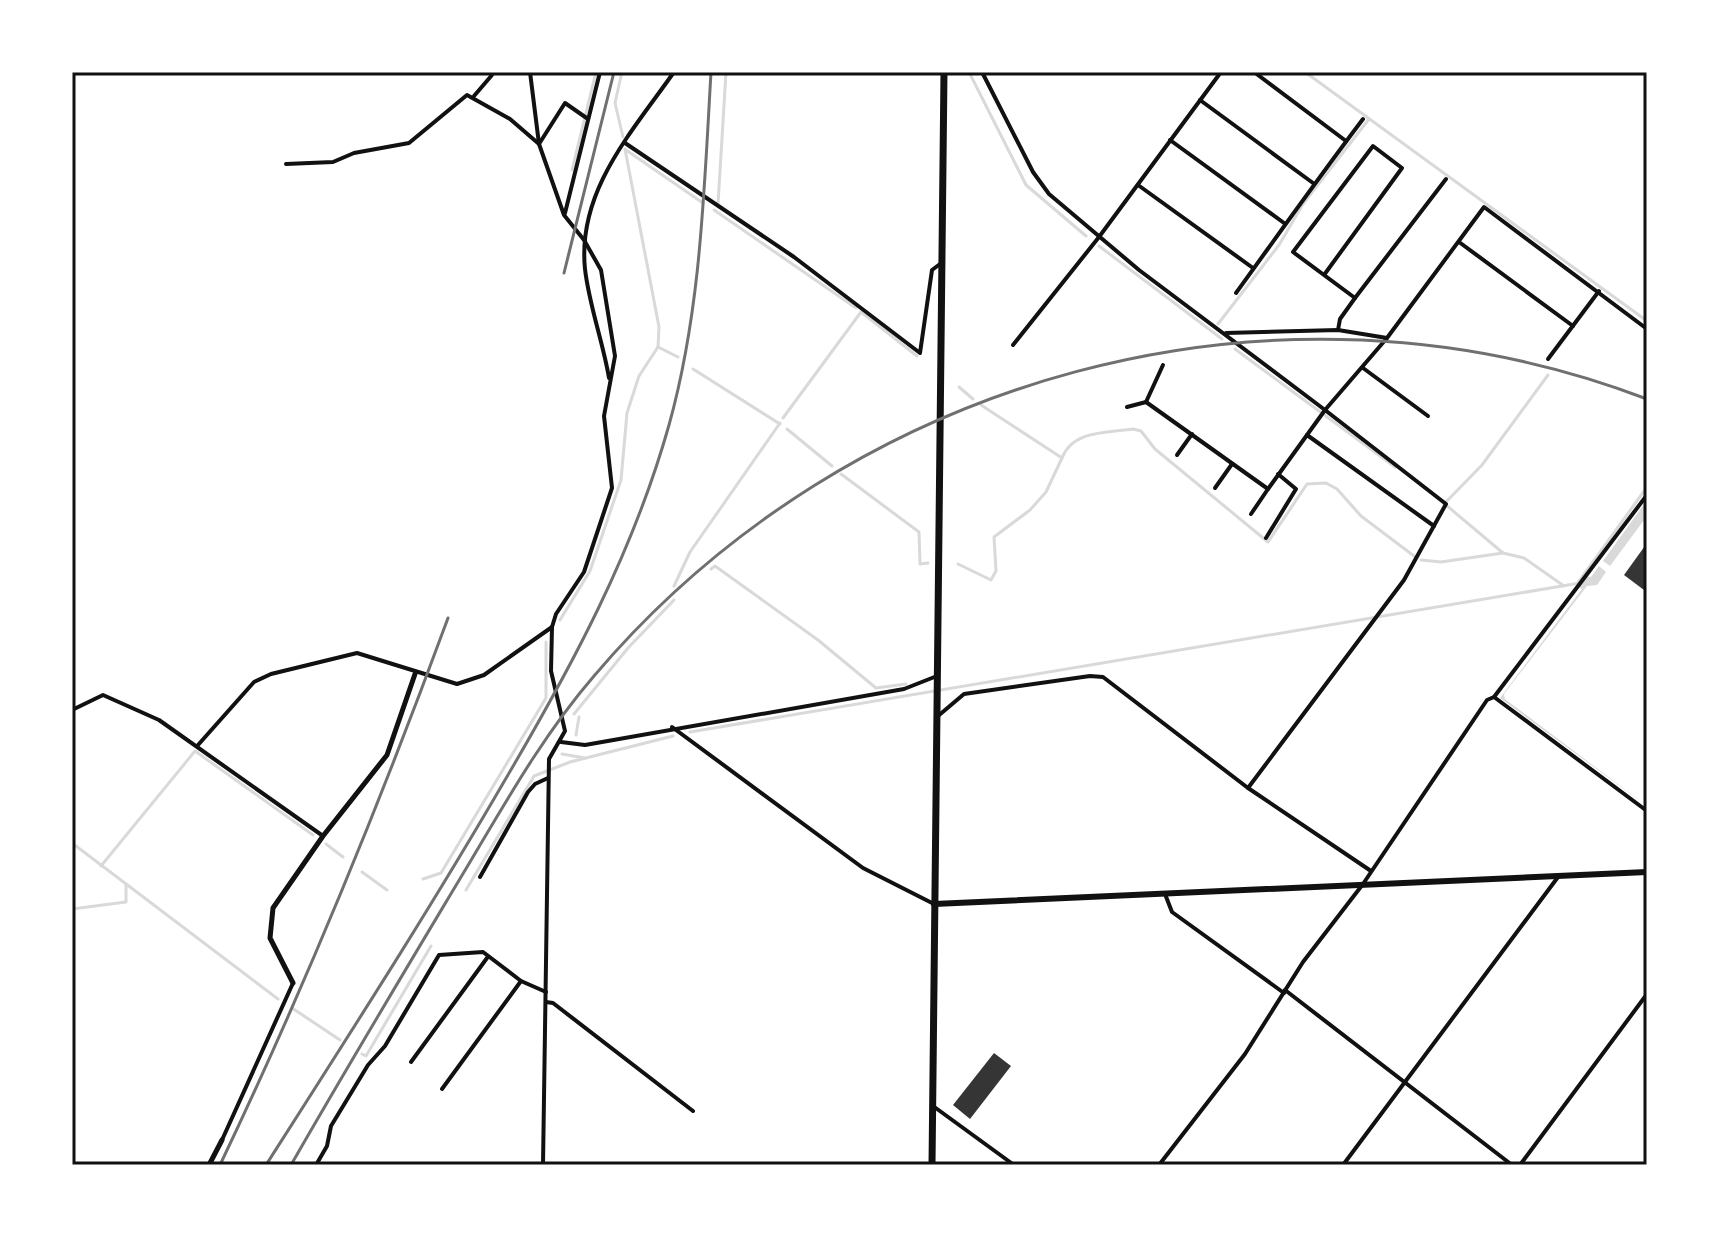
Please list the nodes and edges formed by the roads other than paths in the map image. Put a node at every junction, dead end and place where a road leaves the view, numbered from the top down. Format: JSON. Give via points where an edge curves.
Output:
{"nodes":[{"id":1,"x":489,"y":72,"type":"edge"},
{"id":2,"x":530,"y":72,"type":"edge"},
{"id":3,"x":600,"y":72,"type":"edge"},
{"id":4,"x":674,"y":72,"type":"edge"},
{"id":5,"x":944,"y":72,"type":"edge"},
{"id":6,"x":982,"y":72,"type":"edge"},
{"id":7,"x":1221,"y":72,"type":"edge"},
{"id":8,"x":1254,"y":72,"type":"edge"},
{"id":9,"x":474,"y":96,"type":"junction"},
{"id":10,"x":1200,"y":100,"type":"junction"},
{"id":11,"x":586,"y":117,"type":"junction"},
{"id":12,"x":1363,"y":119,"type":"dead end"},
{"id":13,"x":1170,"y":140,"type":"junction"},
{"id":14,"x":1346,"y":141,"type":"junction"},
{"id":15,"x":625,"y":143,"type":"junction"},
{"id":16,"x":539,"y":144,"type":"junction"},
{"id":17,"x":286,"y":164,"type":"dead end"},
{"id":18,"x":1446,"y":179,"type":"dead end"},
{"id":19,"x":1313,"y":183,"type":"junction"},
{"id":20,"x":1138,"y":185,"type":"junction"},
{"id":21,"x":564,"y":215,"type":"junction"},
{"id":22,"x":1284,"y":223,"type":"junction"},
{"id":23,"x":1099,"y":237,"type":"junction"},
{"id":24,"x":584,"y":240,"type":"junction"},
{"id":25,"x":1459,"y":242,"type":"junction"},
{"id":26,"x":943,"y":263,"type":"junction"},
{"id":27,"x":1253,"y":269,"type":"junction"},
{"id":28,"x":1324,"y":275,"type":"junction"},
{"id":29,"x":1599,"y":291,"type":"junction"},
{"id":30,"x":1236,"y":293,"type":"dead end"},
{"id":31,"x":1355,"y":298,"type":"junction"},
{"id":32,"x":1573,"y":326,"type":"junction"},
{"id":33,"x":1647,"y":329,"type":"edge"},
{"id":34,"x":1338,"y":330,"type":"junction"},
{"id":35,"x":1224,"y":332,"type":"junction"},
{"id":36,"x":1387,"y":338,"type":"junction"},
{"id":37,"x":1013,"y":345,"type":"dead end"},
{"id":38,"x":1548,"y":359,"type":"dead end"},
{"id":39,"x":1163,"y":365,"type":"dead end"},
{"id":40,"x":1363,"y":368,"type":"junction"},
{"id":41,"x":610,"y":384,"type":"junction"},
{"id":42,"x":1146,"y":402,"type":"junction"},
{"id":43,"x":1127,"y":407,"type":"dead end"},
{"id":44,"x":1323,"y":412,"type":"junction"},
{"id":45,"x":1428,"y":416,"type":"dead end"},
{"id":46,"x":1192,"y":434,"type":"junction"},
{"id":47,"x":1307,"y":435,"type":"junction"},
{"id":48,"x":1177,"y":455,"type":"dead end"},
{"id":49,"x":1232,"y":464,"type":"junction"},
{"id":50,"x":1278,"y":474,"type":"junction"},
{"id":51,"x":1215,"y":488,"type":"dead end"},
{"id":52,"x":1268,"y":489,"type":"junction"},
{"id":53,"x":1647,"y":495,"type":"edge"},
{"id":54,"x":1251,"y":514,"type":"dead end"},
{"id":55,"x":1434,"y":526,"type":"junction"},
{"id":56,"x":1266,"y":538,"type":"dead end"},
{"id":57,"x":552,"y":627,"type":"junction"},
{"id":58,"x":415,"y":674,"type":"junction"},
{"id":59,"x":937,"y":679,"type":"junction"},
{"id":60,"x":1494,"y":697,"type":"junction"},
{"id":61,"x":72,"y":710,"type":"edge"},
{"id":62,"x":937,"y":717,"type":"junction"},
{"id":63,"x":671,"y":727,"type":"junction"},
{"id":64,"x":561,"y":742,"type":"junction"},
{"id":65,"x":198,"y":745,"type":"junction"},
{"id":66,"x":548,"y":777,"type":"junction"},
{"id":67,"x":1248,"y":788,"type":"junction"},
{"id":68,"x":1647,"y":811,"type":"edge"},
{"id":69,"x":323,"y":836,"type":"junction"},
{"id":70,"x":1371,"y":871,"type":"junction"},
{"id":71,"x":1647,"y":872,"type":"edge"},
{"id":72,"x":1559,"y":875,"type":"junction"},
{"id":73,"x":480,"y":877,"type":"dead end"},
{"id":74,"x":1363,"y":884,"type":"junction"},
{"id":75,"x":1165,"y":894,"type":"junction"},
{"id":76,"x":934,"y":904,"type":"junction"},
{"id":77,"x":487,"y":958,"type":"junction"},
{"id":78,"x":521,"y":981,"type":"junction"},
{"id":79,"x":293,"y":983,"type":"joint"},
{"id":80,"x":546,"y":992,"type":"junction"},
{"id":81,"x":1284,"y":992,"type":"junction"},
{"id":82,"x":1647,"y":994,"type":"edge"},
{"id":83,"x":546,"y":1002,"type":"junction"},
{"id":84,"x":411,"y":1062,"type":"dead end"},
{"id":85,"x":1403,"y":1083,"type":"junction"},
{"id":86,"x":442,"y":1089,"type":"dead end"},
{"id":87,"x":933,"y":1106,"type":"junction"},
{"id":88,"x":693,"y":1111,"type":"dead end"},
{"id":89,"x":222,"y":1140,"type":"joint"},
{"id":90,"x":209,"y":1165,"type":"edge"},
{"id":91,"x":316,"y":1165,"type":"edge"},
{"id":92,"x":543,"y":1165,"type":"edge"},
{"id":93,"x":932,"y":1165,"type":"edge"},
{"id":94,"x":1014,"y":1165,"type":"edge"},
{"id":95,"x":1159,"y":1165,"type":"edge"},
{"id":96,"x":1343,"y":1165,"type":"edge"},
{"id":97,"x":1512,"y":1165,"type":"edge"},
{"id":98,"x":1520,"y":1165,"type":"edge"}],
"edges":[{"from":1,"to":9,"type":"street","via":[[492,75]]},
{"from":2,"to":16,"type":"street"},
{"from":3,"to":11,"type":"street"},
{"from":4,"to":15,"type":"street"},
{"from":5,"to":26,"type":"highway"},
{"from":6,"to":23,"type":"street","via":[[1043,187]]},
{"from":7,"to":10,"type":"street"},
{"from":8,"to":14,"type":"street"},
{"from":9,"to":16,"type":"street"},
{"from":9,"to":17,"type":"street","via":[[462,97],[409,143],[333,162]]},
{"from":10,"to":13,"type":"street"},
{"from":10,"to":19,"type":"street"},
{"from":11,"to":16,"type":"street","via":[[565,103]]},
{"from":11,"to":21,"type":"street"},
{"from":12,"to":14,"type":"street"},
{"from":13,"to":20,"type":"street"},
{"from":13,"to":22,"type":"street"},
{"from":14,"to":19,"type":"street"},
{"from":15,"to":24,"type":"street","via":[[596,187]]},
{"from":15,"to":26,"type":"street","via":[[794,257],[920,353],[932,270]]},
{"from":16,"to":21,"type":"street"},
{"from":18,"to":31,"type":"street"},
{"from":19,"to":22,"type":"street"},
{"from":20,"to":23,"type":"street"},
{"from":20,"to":27,"type":"street"},
{"from":21,"to":24,"type":"street"},
{"from":22,"to":27,"type":"street"},
{"from":23,"to":35,"type":"street"},
{"from":23,"to":37,"type":"street"},
{"from":24,"to":41,"type":"street","via":[[585,271]]},
{"from":24,"to":41,"type":"street","via":[[601,270],[615,356]]},
{"from":25,"to":29,"type":"street","via":[[1484,207]]},
{"from":25,"to":32,"type":"street"},
{"from":25,"to":36,"type":"street"},
{"from":26,"to":59,"type":"highway"},
{"from":27,"to":30,"type":"street"},
{"from":28,"to":28,"type":"street","via":[[1293,252],[1373,146],[1402,168]]},
{"from":28,"to":31,"type":"street"},
{"from":29,"to":32,"type":"street"},
{"from":29,"to":33,"type":"street"},
{"from":31,"to":34,"type":"street"},
{"from":32,"to":38,"type":"street"},
{"from":34,"to":35,"type":"street"},
{"from":34,"to":36,"type":"street"},
{"from":35,"to":44,"type":"street"},
{"from":36,"to":40,"type":"street"},
{"from":39,"to":42,"type":"street"},
{"from":40,"to":44,"type":"street"},
{"from":40,"to":45,"type":"street"},
{"from":41,"to":57,"type":"street","via":[[604,416],[612,488],[584,572]]},
{"from":42,"to":43,"type":"street"},
{"from":42,"to":46,"type":"street"},
{"from":44,"to":47,"type":"street"},
{"from":44,"to":55,"type":"street","via":[[1445,504]]},
{"from":46,"to":48,"type":"street"},
{"from":46,"to":49,"type":"street"},
{"from":47,"to":50,"type":"street"},
{"from":47,"to":55,"type":"street"},
{"from":49,"to":51,"type":"street"},
{"from":49,"to":52,"type":"street"},
{"from":50,"to":52,"type":"street"},
{"from":50,"to":56,"type":"street","via":[[1296,489]]},
{"from":52,"to":54,"type":"street"},
{"from":53,"to":60,"type":"street"},
{"from":55,"to":67,"type":"street","via":[[1404,580]]},
{"from":57,"to":58,"type":"street","via":[[473,680],[457,684]]},
{"from":57,"to":64,"type":"street","via":[[551,671],[565,731]]},
{"from":58,"to":65,"type":"street","via":[[357,653],[271,674],[254,682]]},
{"from":58,"to":69,"type":"street","via":[[387,755]]},
{"from":59,"to":62,"type":"highway"},
{"from":59,"to":63,"type":"street"},
{"from":60,"to":68,"type":"street"},
{"from":60,"to":70,"type":"street"},
{"from":61,"to":65,"type":"street","via":[[111,696]]},
{"from":62,"to":67,"type":"street","via":[[964,694],[1103,677]]},
{"from":62,"to":76,"type":"highway"},
{"from":63,"to":64,"type":"street","via":[[585,745]]},
{"from":63,"to":76,"type":"street","via":[[863,868]]},
{"from":64,"to":66,"type":"street","via":[[549,759]]},
{"from":65,"to":69,"type":"street"},
{"from":66,"to":73,"type":"street","via":[[528,792]]},
{"from":66,"to":80,"type":"street"},
{"from":67,"to":70,"type":"street"},
{"from":69,"to":79,"type":"street","via":[[271,915],[272,944]]},
{"from":70,"to":74,"type":"street"},
{"from":71,"to":72,"type":"main road"},
{"from":72,"to":74,"type":"main road"},
{"from":72,"to":85,"type":"street"},
{"from":74,"to":75,"type":"main road"},
{"from":74,"to":81,"type":"street"},
{"from":75,"to":76,"type":"main road"},
{"from":75,"to":81,"type":"street","via":[[1172,912]]},
{"from":76,"to":87,"type":"highway"},
{"from":77,"to":78,"type":"street"},
{"from":77,"to":84,"type":"street"},
{"from":77,"to":91,"type":"street","via":[[483,952],[435,959],[331,1126]]},
{"from":78,"to":80,"type":"street"},
{"from":78,"to":86,"type":"street"},
{"from":79,"to":89,"type":"street"},
{"from":80,"to":83,"type":"street"},
{"from":81,"to":85,"type":"street"},
{"from":81,"to":95,"type":"street","via":[[1245,1054]]},
{"from":82,"to":98,"type":"street"},
{"from":83,"to":88,"type":"street"},
{"from":83,"to":92,"type":"street"},
{"from":85,"to":96,"type":"street"},
{"from":85,"to":97,"type":"street"},
{"from":87,"to":93,"type":"highway"},
{"from":87,"to":94,"type":"street"},
{"from":89,"to":90,"type":"street"}]}
